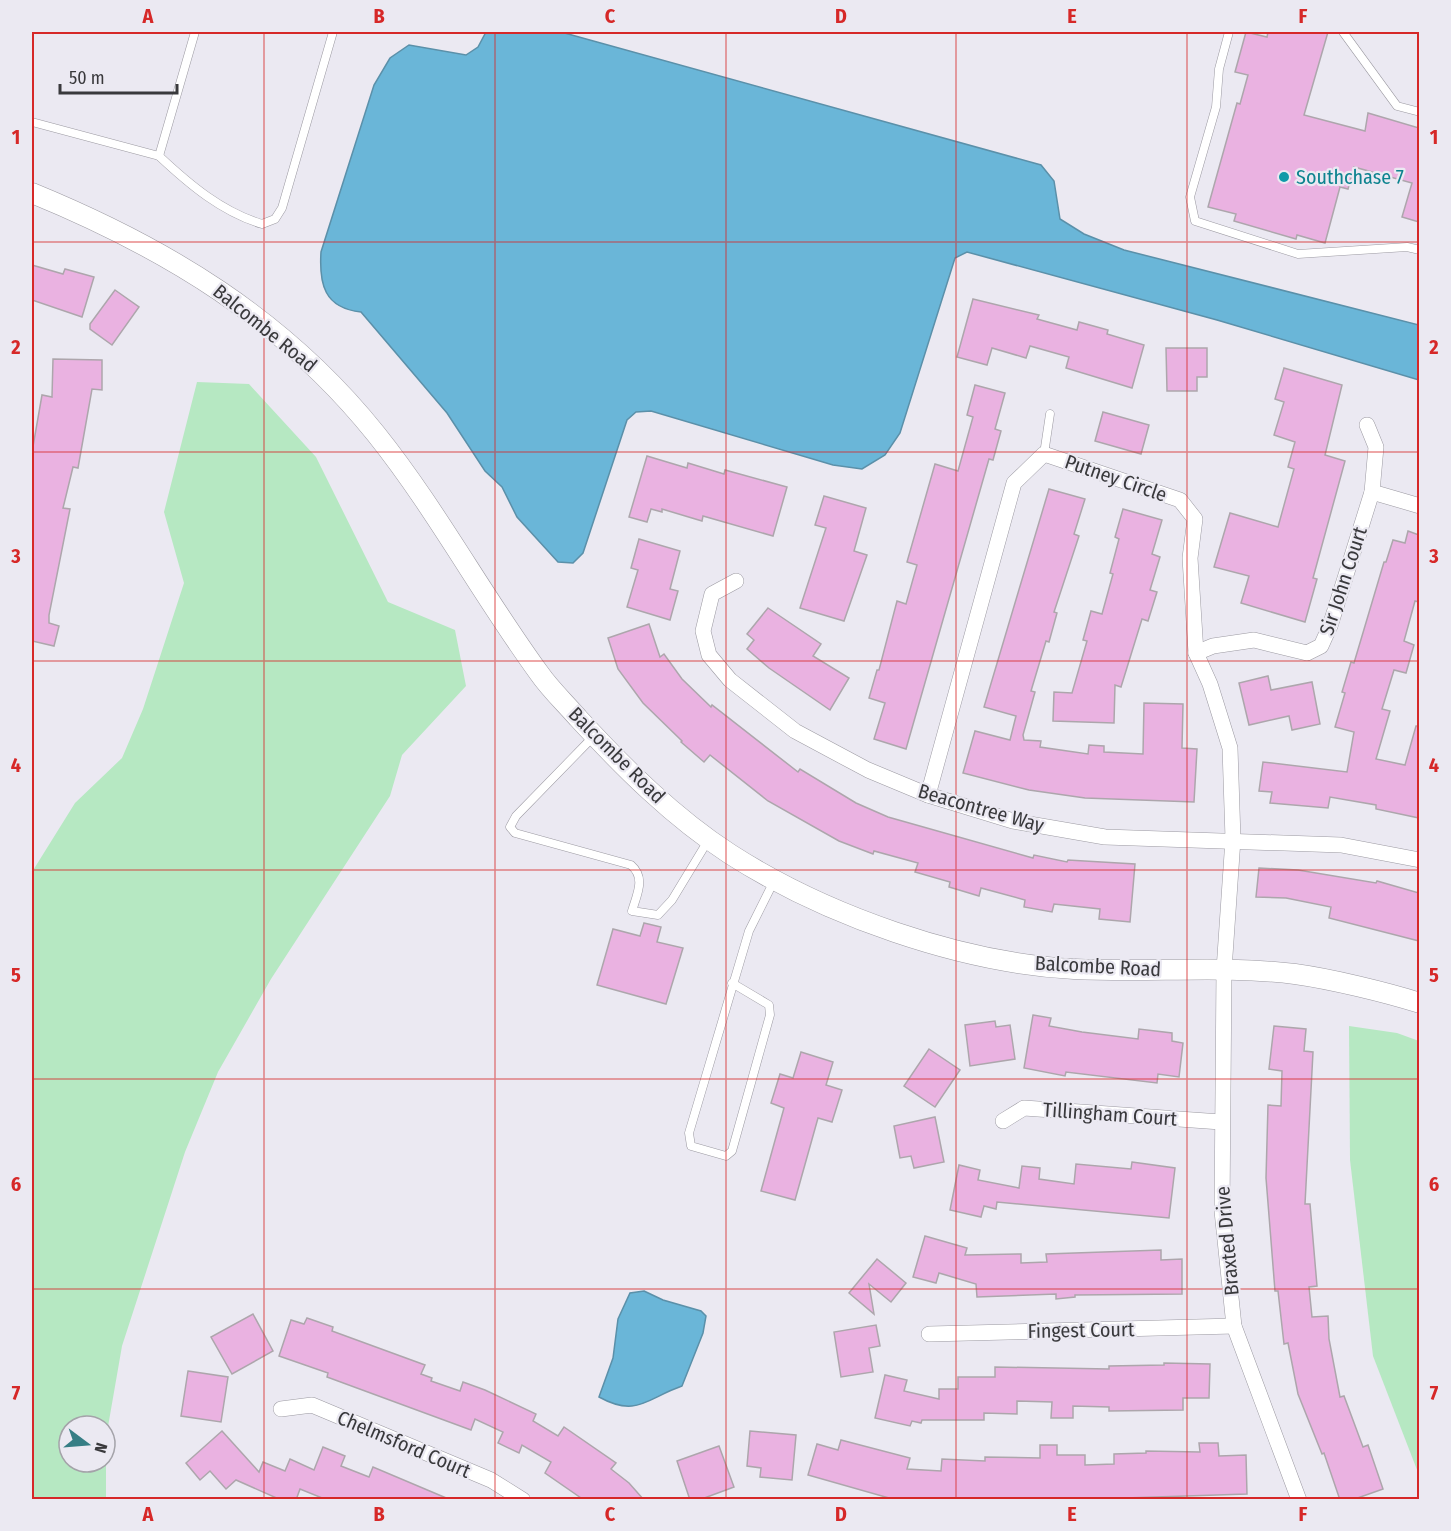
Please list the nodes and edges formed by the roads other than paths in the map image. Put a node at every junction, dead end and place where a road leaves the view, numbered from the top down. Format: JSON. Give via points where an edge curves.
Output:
{"nodes":[{"id":1,"x":195,"y":32,"type":"edge"},
{"id":2,"x":333,"y":32,"type":"edge"},
{"id":3,"x":1229,"y":32,"type":"edge"},
{"id":4,"x":1343,"y":32,"type":"edge"},
{"id":5,"x":1419,"y":112,"type":"edge"},
{"id":6,"x":32,"y":122,"type":"edge"},
{"id":7,"x":159,"y":156,"type":"junction"},
{"id":8,"x":32,"y":193,"type":"edge"},
{"id":9,"x":1419,"y":250,"type":"edge"},
{"id":10,"x":1050,"y":414,"type":"dead end"},
{"id":11,"x":1367,"y":425,"type":"dead end"},
{"id":12,"x":1044,"y":454,"type":"junction"},
{"id":13,"x":1372,"y":492,"type":"junction"},
{"id":14,"x":1419,"y":506,"type":"edge"},
{"id":15,"x":736,"y":581,"type":"dead end"},
{"id":16,"x":1196,"y":653,"type":"junction"},
{"id":17,"x":595,"y":736,"type":"junction"},
{"id":18,"x":928,"y":795,"type":"junction"},
{"id":19,"x":708,"y":839,"type":"junction"},
{"id":20,"x":1233,"y":839,"type":"junction"},
{"id":21,"x":1419,"y":860,"type":"edge"},
{"id":22,"x":775,"y":879,"type":"junction"},
{"id":23,"x":1224,"y":970,"type":"junction"},
{"id":24,"x":732,"y":983,"type":"junction"},
{"id":25,"x":1419,"y":1003,"type":"edge"},
{"id":26,"x":1003,"y":1121,"type":"dead end"},
{"id":27,"x":1221,"y":1122,"type":"junction"},
{"id":28,"x":1234,"y":1326,"type":"junction"},
{"id":29,"x":929,"y":1334,"type":"dead end"},
{"id":30,"x":281,"y":1409,"type":"dead end"},
{"id":31,"x":523,"y":1500,"type":"edge"},
{"id":32,"x":1299,"y":1500,"type":"edge"}],
"edges":[{"from":1,"to":7,"type":"lane"},
{"from":2,"to":7,"type":"lane","via":[[282,208],[275,219],[262,224],[217,205]]},
{"from":3,"to":9,"type":"lane","via":[[1219,69],[1216,107],[1190,197],[1195,221],[1298,254],[1407,247]]},
{"from":4,"to":5,"type":"lane","via":[[1397,106]]},
{"from":6,"to":7,"type":"lane"},
{"from":8,"to":17,"type":"street","name":"Balcombe Road","via":[[100,221],[217,286],[300,351],[374,431],[423,497],[541,677]]},
{"from":10,"to":12,"type":"lane"},
{"from":11,"to":13,"type":"street","name":"Sir John Court","via":[[1376,447]]},
{"from":12,"to":16,"type":"street","name":"Putney Circle","via":[[1180,500],[1195,519],[1190,558]]},
{"from":12,"to":18,"type":"street","name":"Putney Circle","via":[[1014,483]]},
{"from":13,"to":14,"type":"street"},
{"from":13,"to":16,"type":"street","name":"Sir John Court","via":[[1321,646],[1307,652],[1254,640],[1213,646]]},
{"from":15,"to":18,"type":"street","name":"Beacontree Way","via":[[712,594],[703,631],[709,655],[730,680],[795,731],[868,770]]},
{"from":16,"to":20,"type":"street","name":"Putney Circle","via":[[1230,748]]},
{"from":17,"to":19,"type":"street","name":"Balcombe Road","via":[[636,780]]},
{"from":17,"to":19,"type":"lane","via":[[516,816],[510,827],[515,833],[631,865],[638,871],[640,882],[632,911],[658,915],[672,900]]},
{"from":18,"to":20,"type":"street","name":"Beacontree Way","via":[[1013,821],[1105,837]]},
{"from":19,"to":22,"type":"street","name":"Balcombe Road"},
{"from":20,"to":21,"type":"street","name":"Beacontree Way","via":[[1341,844]]},
{"from":20,"to":23,"type":"street","name":"Putney Circle"},
{"from":22,"to":23,"type":"street","name":"Balcombe Road","via":[[840,912],[988,958],[1071,969]]},
{"from":22,"to":24,"type":"lane","via":[[749,932]]},
{"from":23,"to":25,"type":"street","name":"Balcombe Road","via":[[1296,974]]},
{"from":23,"to":27,"type":"street","name":"Braxted Drive"},
{"from":24,"to":24,"type":"lane","via":[[689,1133],[691,1146],[726,1156],[732,1151],[770,1015],[764,1000]]},
{"from":26,"to":27,"type":"street","name":"Tillingham Court","via":[[1024,1108]]},
{"from":27,"to":28,"type":"street","name":"Braxted Drive","via":[[1222,1211]]},
{"from":28,"to":29,"type":"street","name":"Fingest Court"},
{"from":28,"to":32,"type":"street","name":"Braxted Drive"},
{"from":30,"to":31,"type":"street","name":"Chelmsford Court","via":[[312,1406],[491,1480]]}]}
